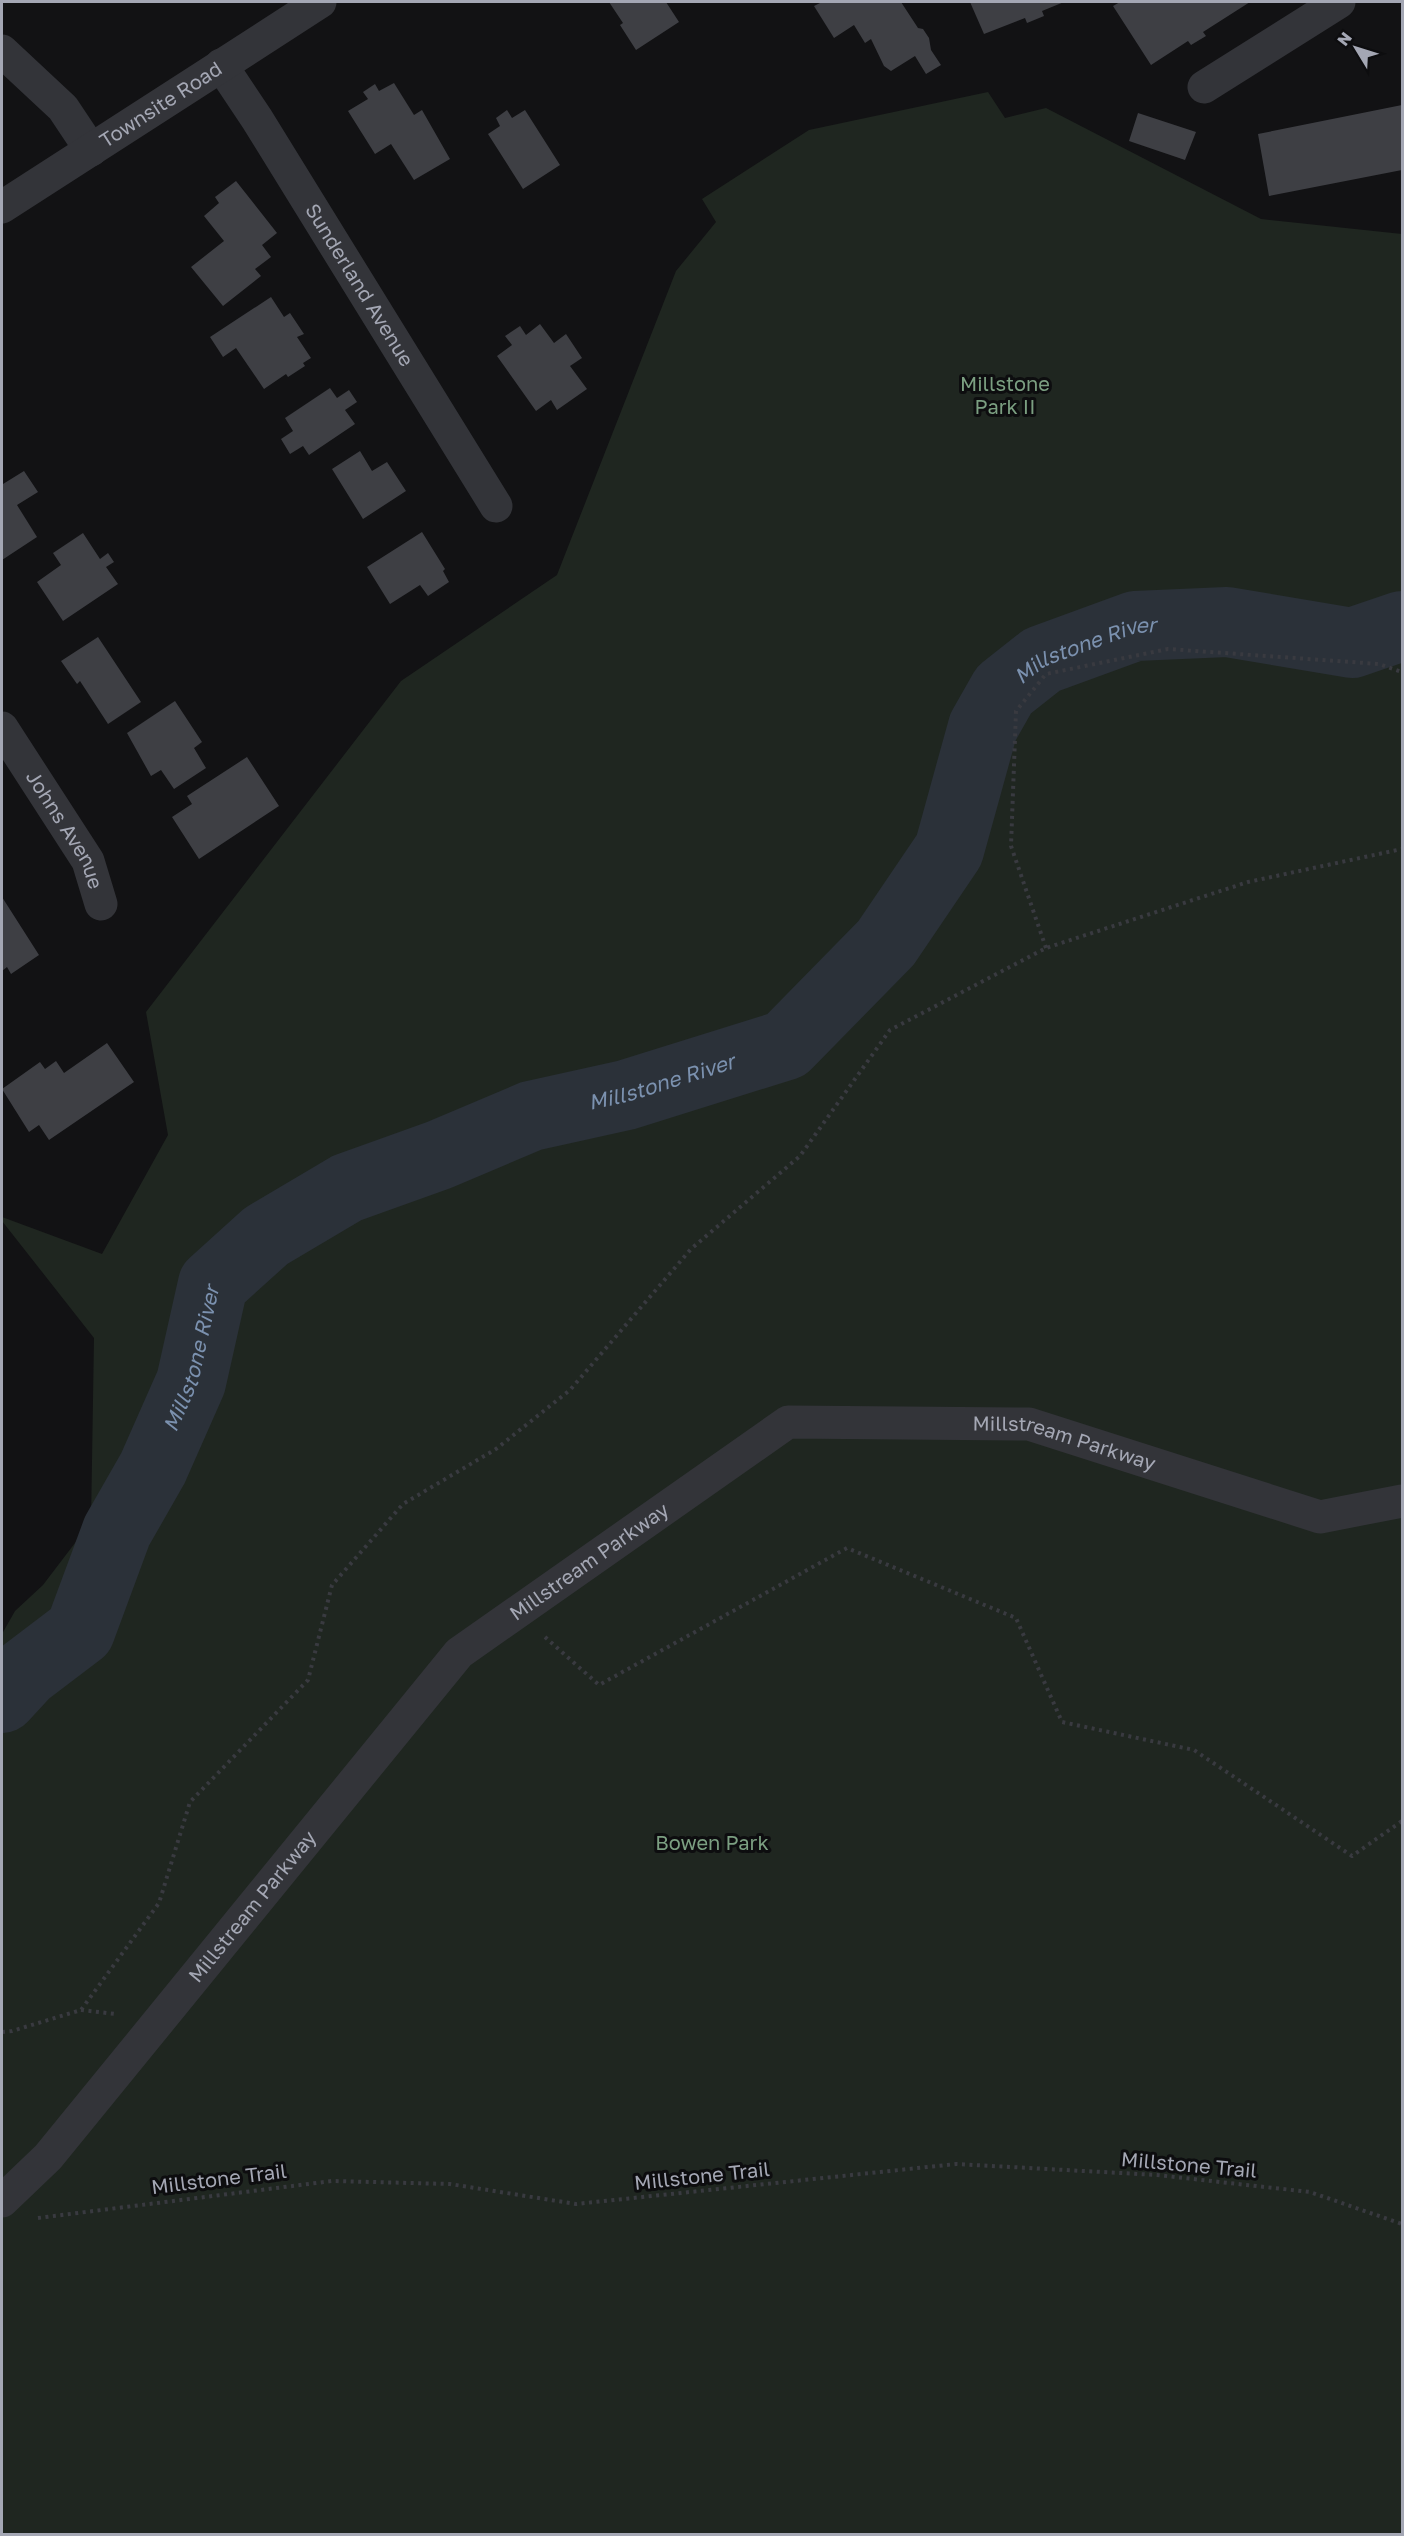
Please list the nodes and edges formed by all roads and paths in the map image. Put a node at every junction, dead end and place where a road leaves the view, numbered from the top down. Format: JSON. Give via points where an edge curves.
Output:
{"nodes":[{"id":1,"x":320,"y":2,"type":"edge"},
{"id":2,"x":1339,"y":2,"type":"edge"},
{"id":3,"x":2,"y":51,"type":"edge"},
{"id":4,"x":221,"y":65,"type":"junction"},
{"id":5,"x":1204,"y":87,"type":"dead end"},
{"id":6,"x":91,"y":150,"type":"junction"},
{"id":7,"x":2,"y":207,"type":"edge"},
{"id":8,"x":496,"y":506,"type":"dead end"},
{"id":9,"x":1402,"y":672,"type":"edge"},
{"id":10,"x":2,"y":728,"type":"edge"},
{"id":11,"x":1402,"y":849,"type":"edge"},
{"id":12,"x":101,"y":904,"type":"dead end"},
{"id":13,"x":1046,"y":948,"type":"junction"},
{"id":14,"x":1402,"y":1501,"type":"edge"},
{"id":15,"x":518,"y":1612,"type":"junction"},
{"id":16,"x":1402,"y":1821,"type":"edge"},
{"id":17,"x":2,"y":2032,"type":"edge"},
{"id":18,"x":2,"y":2201,"type":"edge"},
{"id":19,"x":35,"y":2219,"type":"dead end"},
{"id":20,"x":1402,"y":2224,"type":"edge"}],
"edges":[{"from":1,"to":4,"type":"street","name":"Townsite Road"},
{"from":2,"to":5,"type":"street"},
{"from":3,"to":6,"type":"street","via":[[63,108]]},
{"from":4,"to":6,"type":"street","name":"Townsite Road"},
{"from":4,"to":8,"type":"street","name":"Sunderland Avenue"},
{"from":6,"to":7,"type":"street","name":"Townsite Road"},
{"from":9,"to":13,"type":"path","via":[[1379,664],[1168,649],[1046,674],[1016,711],[1011,846]]},
{"from":10,"to":12,"type":"street","name":"Johns Avenue","via":[[88,861]]},
{"from":11,"to":13,"type":"path","via":[[1248,882]]},
{"from":13,"to":17,"type":"path","via":[[890,1030],[800,1156],[691,1249],[570,1390],[496,1449],[404,1504],[332,1585],[308,1680],[190,1802],[159,1903],[81,2010]]},
{"from":14,"to":15,"type":"street","name":"Millstream Parkway","via":[[1320,1517],[1029,1424],[788,1422]]},
{"from":15,"to":16,"type":"path","via":[[599,1685],[847,1548],[1016,1618],[1062,1722],[1194,1750],[1352,1856]]},
{"from":15,"to":18,"type":"street","name":"Millstream Parkway","via":[[459,1653],[48,2157]]},
{"from":19,"to":20,"type":"path","name":"Millstone Trail","via":[[332,2181],[450,2184],[576,2204],[956,2164],[1157,2175],[1310,2192]]}]}
